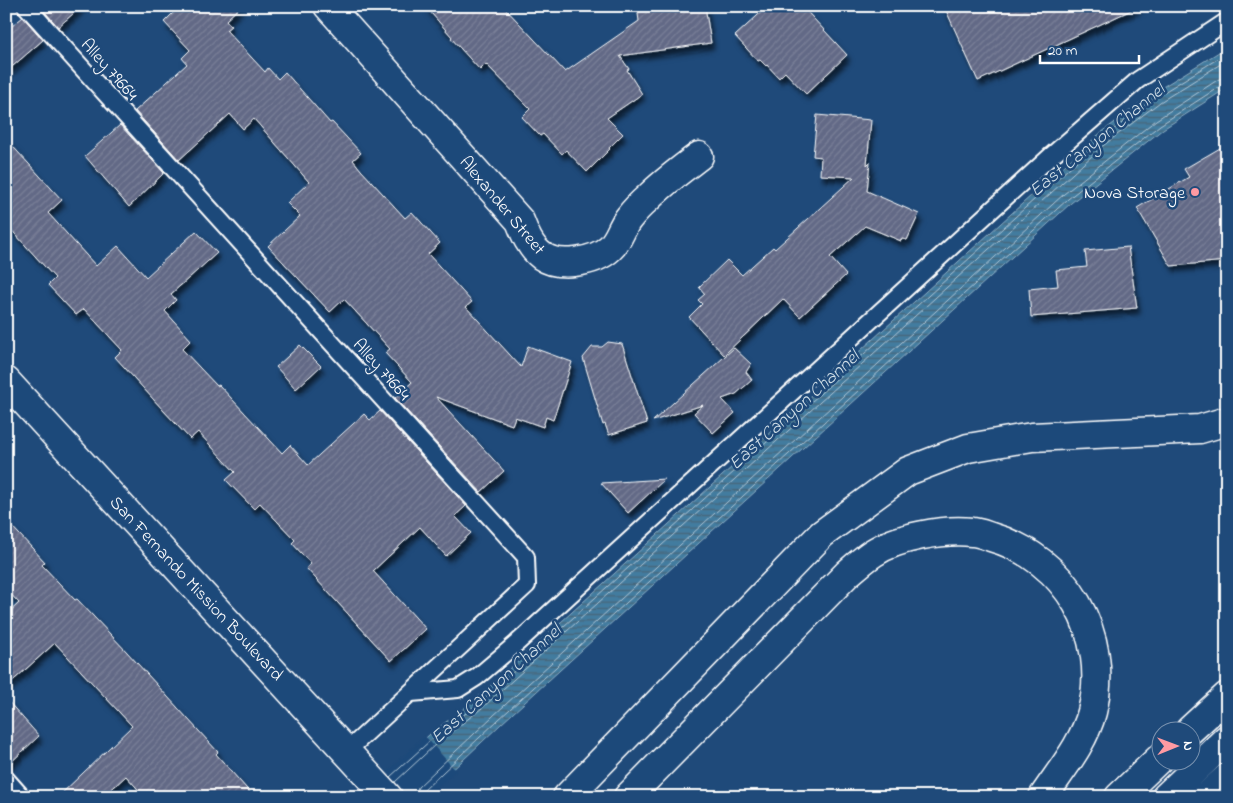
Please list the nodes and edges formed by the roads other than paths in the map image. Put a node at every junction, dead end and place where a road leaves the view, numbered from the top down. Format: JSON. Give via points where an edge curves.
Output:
{"nodes":[{"id":1,"x":26,"y":6,"type":"edge"},
{"id":2,"x":328,"y":6,"type":"edge"},
{"id":3,"x":1227,"y":21,"type":"edge"},
{"id":4,"x":699,"y":156,"type":"dead end"},
{"id":5,"x":6,"y":381,"type":"edge"},
{"id":6,"x":1227,"y":421,"type":"edge"},
{"id":7,"x":411,"y":693,"type":"junction"},
{"id":8,"x":1227,"y":696,"type":"edge"},
{"id":9,"x":1200,"y":721,"type":"edge"},
{"id":10,"x":1227,"y":739,"type":"edge"},
{"id":11,"x":348,"y":751,"type":"junction"},
{"id":12,"x":1150,"y":768,"type":"edge"},
{"id":13,"x":1227,"y":778,"type":"edge"},
{"id":14,"x":6,"y":779,"type":"edge"},
{"id":15,"x":381,"y":789,"type":"edge"},
{"id":16,"x":22,"y":797,"type":"edge"},
{"id":17,"x":567,"y":797,"type":"edge"},
{"id":18,"x":628,"y":797,"type":"edge"},
{"id":19,"x":1043,"y":797,"type":"edge"},
{"id":20,"x":1119,"y":797,"type":"edge"},
{"id":21,"x":1166,"y":797,"type":"edge"},
{"id":22,"x":1206,"y":797,"type":"edge"}],
"edges":[{"from":1,"to":7,"type":"lane","name":"Alley 79664","via":[[526,557],[527,585]]},
{"from":2,"to":4,"type":"main road","name":"Alexander Street","via":[[520,221],[527,239],[542,256],[576,262],[596,258],[620,237],[627,220],[649,196]]},
{"from":3,"to":7,"type":"lane","via":[[1138,80],[1066,142],[477,677],[458,689]]},
{"from":5,"to":11,"type":"main road","name":"San Fernando Mission Boulevard"},
{"from":6,"to":17,"type":"main road","via":[[1200,429],[1032,437],[968,448],[908,471],[822,534]]},
{"from":7,"to":11,"type":"lane","name":"Alley 79664"},
{"from":8,"to":9,"type":"main road"},
{"from":10,"to":21,"type":"main road"},
{"from":11,"to":15,"type":"main road","name":"San Fernando Mission Boulevard"},
{"from":12,"to":20,"type":"main road"},
{"from":13,"to":22,"type":"main road"},
{"from":14,"to":16,"type":"lane"},
{"from":18,"to":19,"type":"main road","via":[[846,574],[874,552],[909,538],[941,532],[973,532],[1010,542],[1038,558],[1061,580],[1090,631],[1095,659],[1092,712],[1079,743]]}]}
